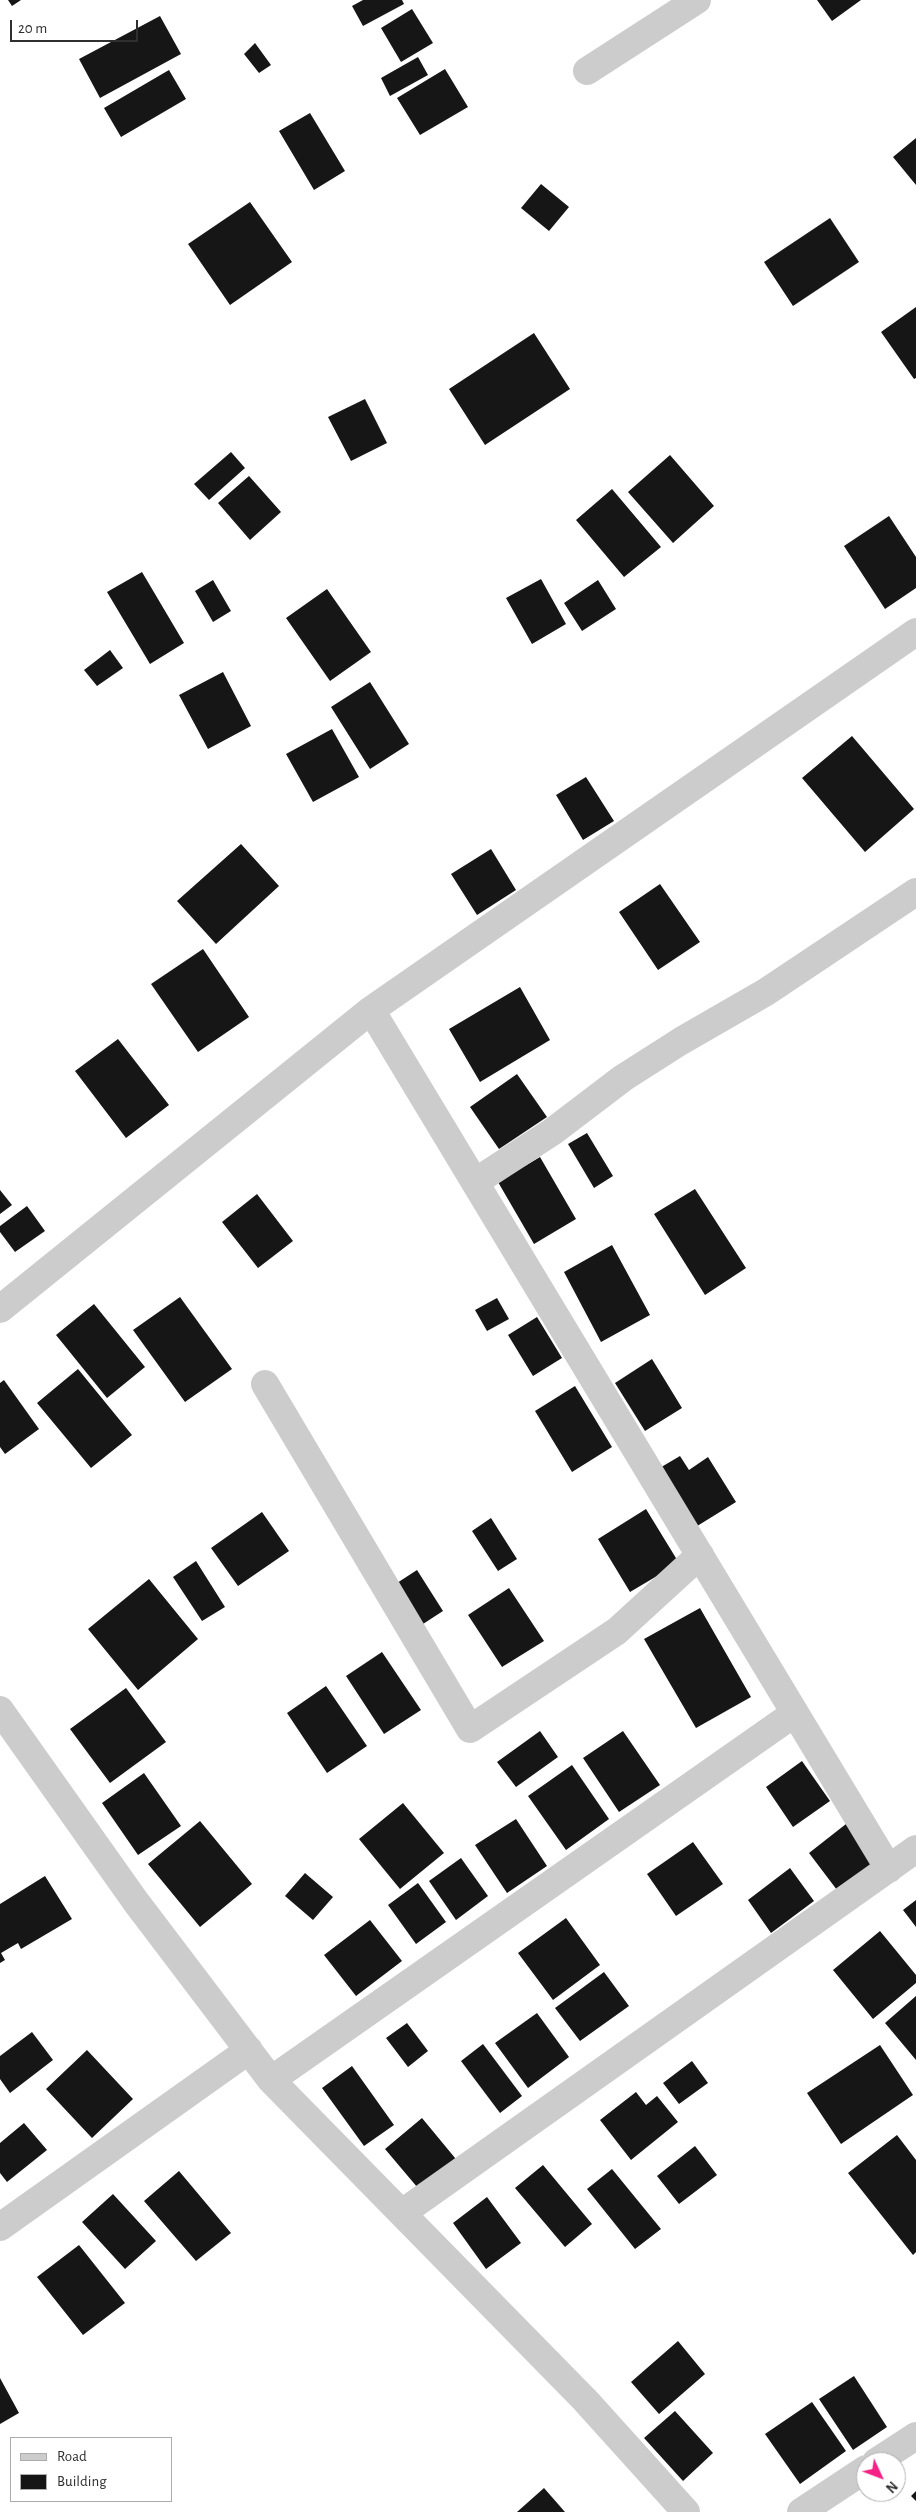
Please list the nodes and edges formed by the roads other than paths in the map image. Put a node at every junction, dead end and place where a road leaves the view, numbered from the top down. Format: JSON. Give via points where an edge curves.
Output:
{"nodes":[{"id":1,"x":697,"y":0,"type":"edge"},
{"id":2,"x":587,"y":71,"type":"dead end"},
{"id":3,"x":916,"y":632,"type":"edge"},
{"id":4,"x":916,"y":892,"type":"edge"},
{"id":5,"x":371,"y":1010,"type":"junction"},
{"id":6,"x":475,"y":1182,"type":"junction"},
{"id":7,"x":0,"y":1309,"type":"edge"},
{"id":8,"x":265,"y":1384,"type":"dead end"},
{"id":9,"x":700,"y":1555,"type":"junction"},
{"id":10,"x":0,"y":1710,"type":"edge"},
{"id":11,"x":795,"y":1713,"type":"junction"},
{"id":12,"x":916,"y":1849,"type":"edge"},
{"id":13,"x":889,"y":1869,"type":"junction"},
{"id":14,"x":249,"y":2050,"type":"junction"},
{"id":15,"x":271,"y":2080,"type":"junction"},
{"id":16,"x":402,"y":2213,"type":"junction"},
{"id":17,"x":0,"y":2228,"type":"edge"},
{"id":18,"x":916,"y":2436,"type":"edge"},
{"id":19,"x":891,"y":2452,"type":"edge"},
{"id":20,"x":856,"y":2476,"type":"edge"},
{"id":21,"x":686,"y":2512,"type":"edge"},
{"id":22,"x":801,"y":2512,"type":"edge"}],
"edges":[{"from":1,"to":2,"type":"street"},
{"from":3,"to":5,"type":"street"},
{"from":4,"to":6,"type":"street","via":[[766,992],[623,1078],[552,1132]]},
{"from":5,"to":6,"type":"street"},
{"from":5,"to":7,"type":"street"},
{"from":6,"to":9,"type":"street"},
{"from":8,"to":9,"type":"street","via":[[470,1729],[617,1631]]},
{"from":9,"to":11,"type":"street"},
{"from":10,"to":14,"type":"street","via":[[136,1902]]},
{"from":11,"to":13,"type":"street"},
{"from":11,"to":15,"type":"street"},
{"from":12,"to":13,"type":"street"},
{"from":13,"to":16,"type":"street"},
{"from":14,"to":15,"type":"street"},
{"from":14,"to":17,"type":"street"},
{"from":15,"to":16,"type":"street"},
{"from":16,"to":21,"type":"street","via":[[585,2400]]},
{"from":18,"to":19,"type":"street"},
{"from":20,"to":22,"type":"street"}]}
